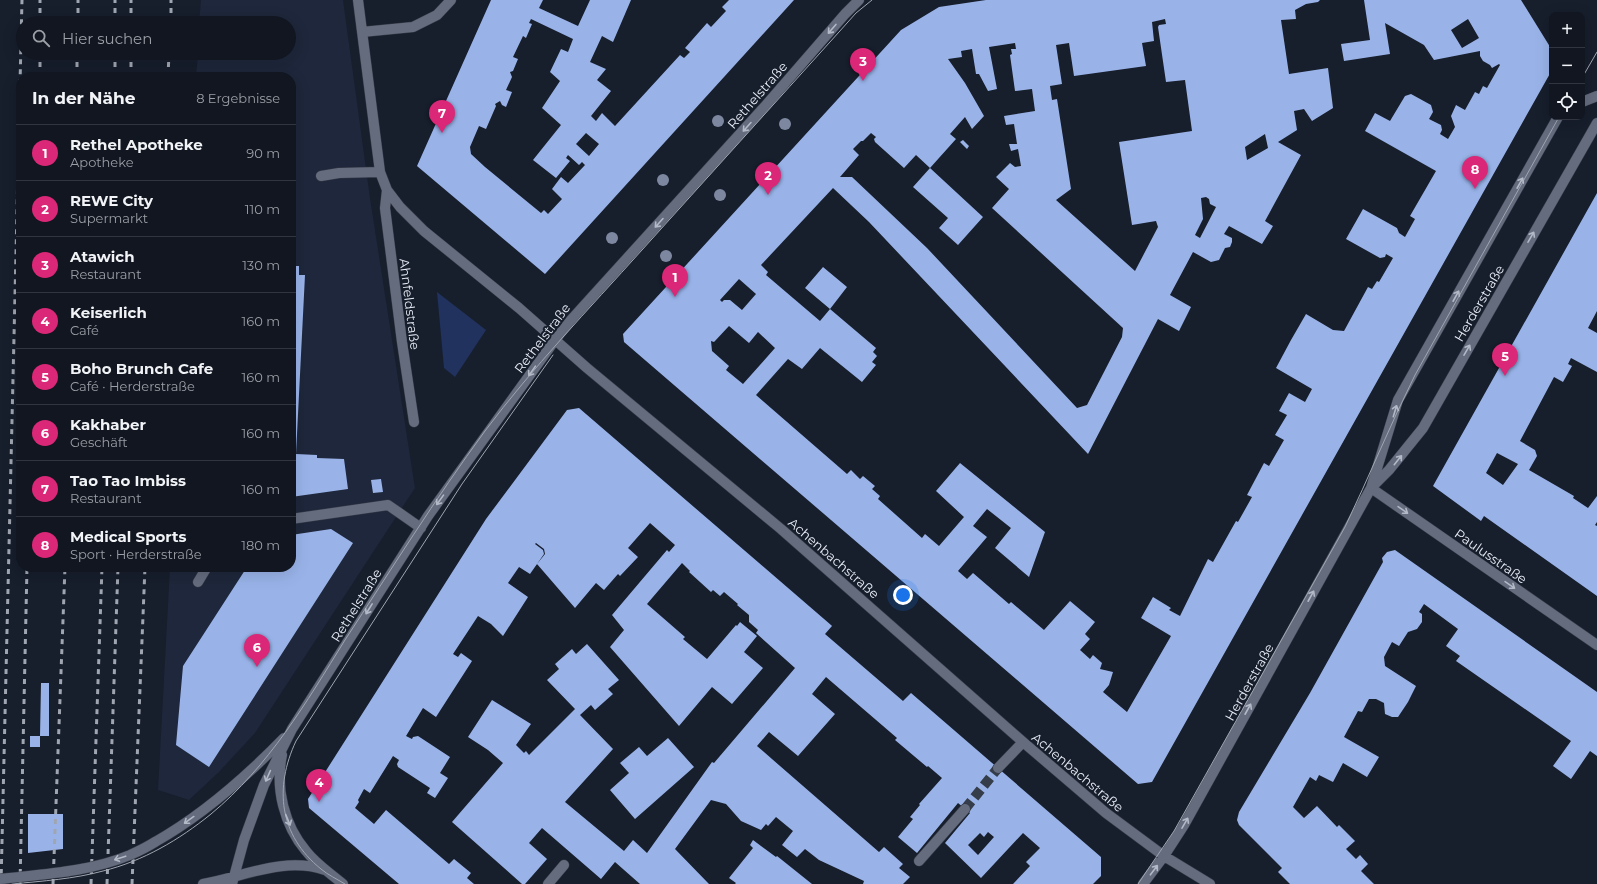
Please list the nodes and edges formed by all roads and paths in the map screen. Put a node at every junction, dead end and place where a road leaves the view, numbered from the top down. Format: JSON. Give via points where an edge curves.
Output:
{"nodes":[{"id":1,"x":358,"y":0,"type":"edge"},
{"id":2,"x":451,"y":0,"type":"edge"},
{"id":3,"x":859,"y":0,"type":"edge"},
{"id":4,"x":362,"y":32,"type":"junction"},
{"id":5,"x":1597,"y":96,"type":"edge"},
{"id":6,"x":1585,"y":101,"type":"edge"},
{"id":7,"x":1556,"y":120,"type":"edge"},
{"id":8,"x":1597,"y":123,"type":"edge"},
{"id":9,"x":380,"y":172,"type":"junction"},
{"id":10,"x":321,"y":176,"type":"dead end"},
{"id":11,"x":387,"y":190,"type":"junction"},
{"id":12,"x":555,"y":340,"type":"junction"},
{"id":13,"x":414,"y":422,"type":"dead end"},
{"id":14,"x":1371,"y":488,"type":"junction"},
{"id":15,"x":296,"y":518,"type":"edge"},
{"id":16,"x":421,"y":528,"type":"junction"},
{"id":17,"x":204,"y":572,"type":"edge"},
{"id":18,"x":198,"y":582,"type":"dead end"},
{"id":19,"x":1597,"y":646,"type":"edge"},
{"id":20,"x":292,"y":729,"type":"junction"},
{"id":21,"x":1022,"y":742,"type":"junction"},
{"id":22,"x":998,"y":768,"type":"tunnel mouth"},
{"id":23,"x":965,"y":809,"type":"tunnel mouth"},
{"id":24,"x":1164,"y":856,"type":"junction"},
{"id":25,"x":919,"y":861,"type":"dead end"},
{"id":26,"x":564,"y":865,"type":"dead end"},
{"id":27,"x":326,"y":870,"type":"junction"},
{"id":28,"x":0,"y":879,"type":"edge"},
{"id":29,"x":233,"y":881,"type":"edge"},
{"id":30,"x":203,"y":884,"type":"edge"},
{"id":31,"x":343,"y":884,"type":"edge"},
{"id":32,"x":548,"y":884,"type":"edge"},
{"id":33,"x":1144,"y":884,"type":"edge"},
{"id":34,"x":1210,"y":884,"type":"edge"}],
"edges":[{"from":1,"to":4,"type":"street","name":"Ahnfeldstraße"},
{"from":2,"to":4,"type":"street","via":[[438,15],[413,27]]},
{"from":3,"to":12,"type":"street","name":"Rethelstraße","one_way":true},
{"from":4,"to":9,"type":"street","name":"Ahnfeldstraße"},
{"from":5,"to":6,"type":"street"},
{"from":14,"to":7,"type":"street","name":"Herderstraße","one_way":true,"via":[[1398,400]]},
{"from":14,"to":8,"type":"street","name":"Herderstraße","one_way":true,"via":[[1423,428]]},
{"from":9,"to":10,"type":"street"},
{"from":9,"to":11,"type":"street","name":"Ahnfeldstraße"},
{"from":11,"to":12,"type":"street","name":"Ahnfeldstraße","via":[[400,208],[424,231]]},
{"from":11,"to":13,"type":"street","name":"Ahnfeldstraße","via":[[385,208]]},
{"from":12,"to":16,"type":"street","name":"Rethelstraße","one_way":true},
{"from":12,"to":21,"type":"street","name":"Achenbachstraße","via":[[781,529]]},
{"from":14,"to":19,"type":"street","name":"Paulusstraße","one_way":true},
{"from":24,"to":14,"type":"street","name":"Herderstraße","one_way":true,"via":[[1184,825]]},
{"from":15,"to":16,"type":"street","via":[[388,505]]},
{"from":16,"to":20,"type":"street","name":"Rethelstraße","one_way":true},
{"from":17,"to":18,"type":"street"},
{"from":20,"to":27,"type":"street","one_way":true,"via":[[282,754],[280,767],[282,803],[299,842]]},
{"from":20,"to":28,"type":"street","name":"Rethelstraße","one_way":true,"bridge":true,"via":[[258,764],[220,797],[171,834],[131,855],[64,872]]},
{"from":20,"to":29,"type":"street","name":"Rethelstraße","one_way":true,"via":[[263,789],[244,840]]},
{"from":21,"to":22,"type":"street"},
{"from":21,"to":24,"type":"street","name":"Achenbachstraße","via":[[1106,813]]},
{"from":23,"to":25,"type":"street"},
{"from":33,"to":24,"type":"street","name":"Herderstraße","one_way":true},
{"from":24,"to":34,"type":"street","name":"Achenbachstraße"},
{"from":26,"to":32,"type":"street"},
{"from":27,"to":29,"type":"street","via":[[309,866],[283,865]]},
{"from":27,"to":31,"type":"street"},
{"from":29,"to":30,"type":"street"}]}
